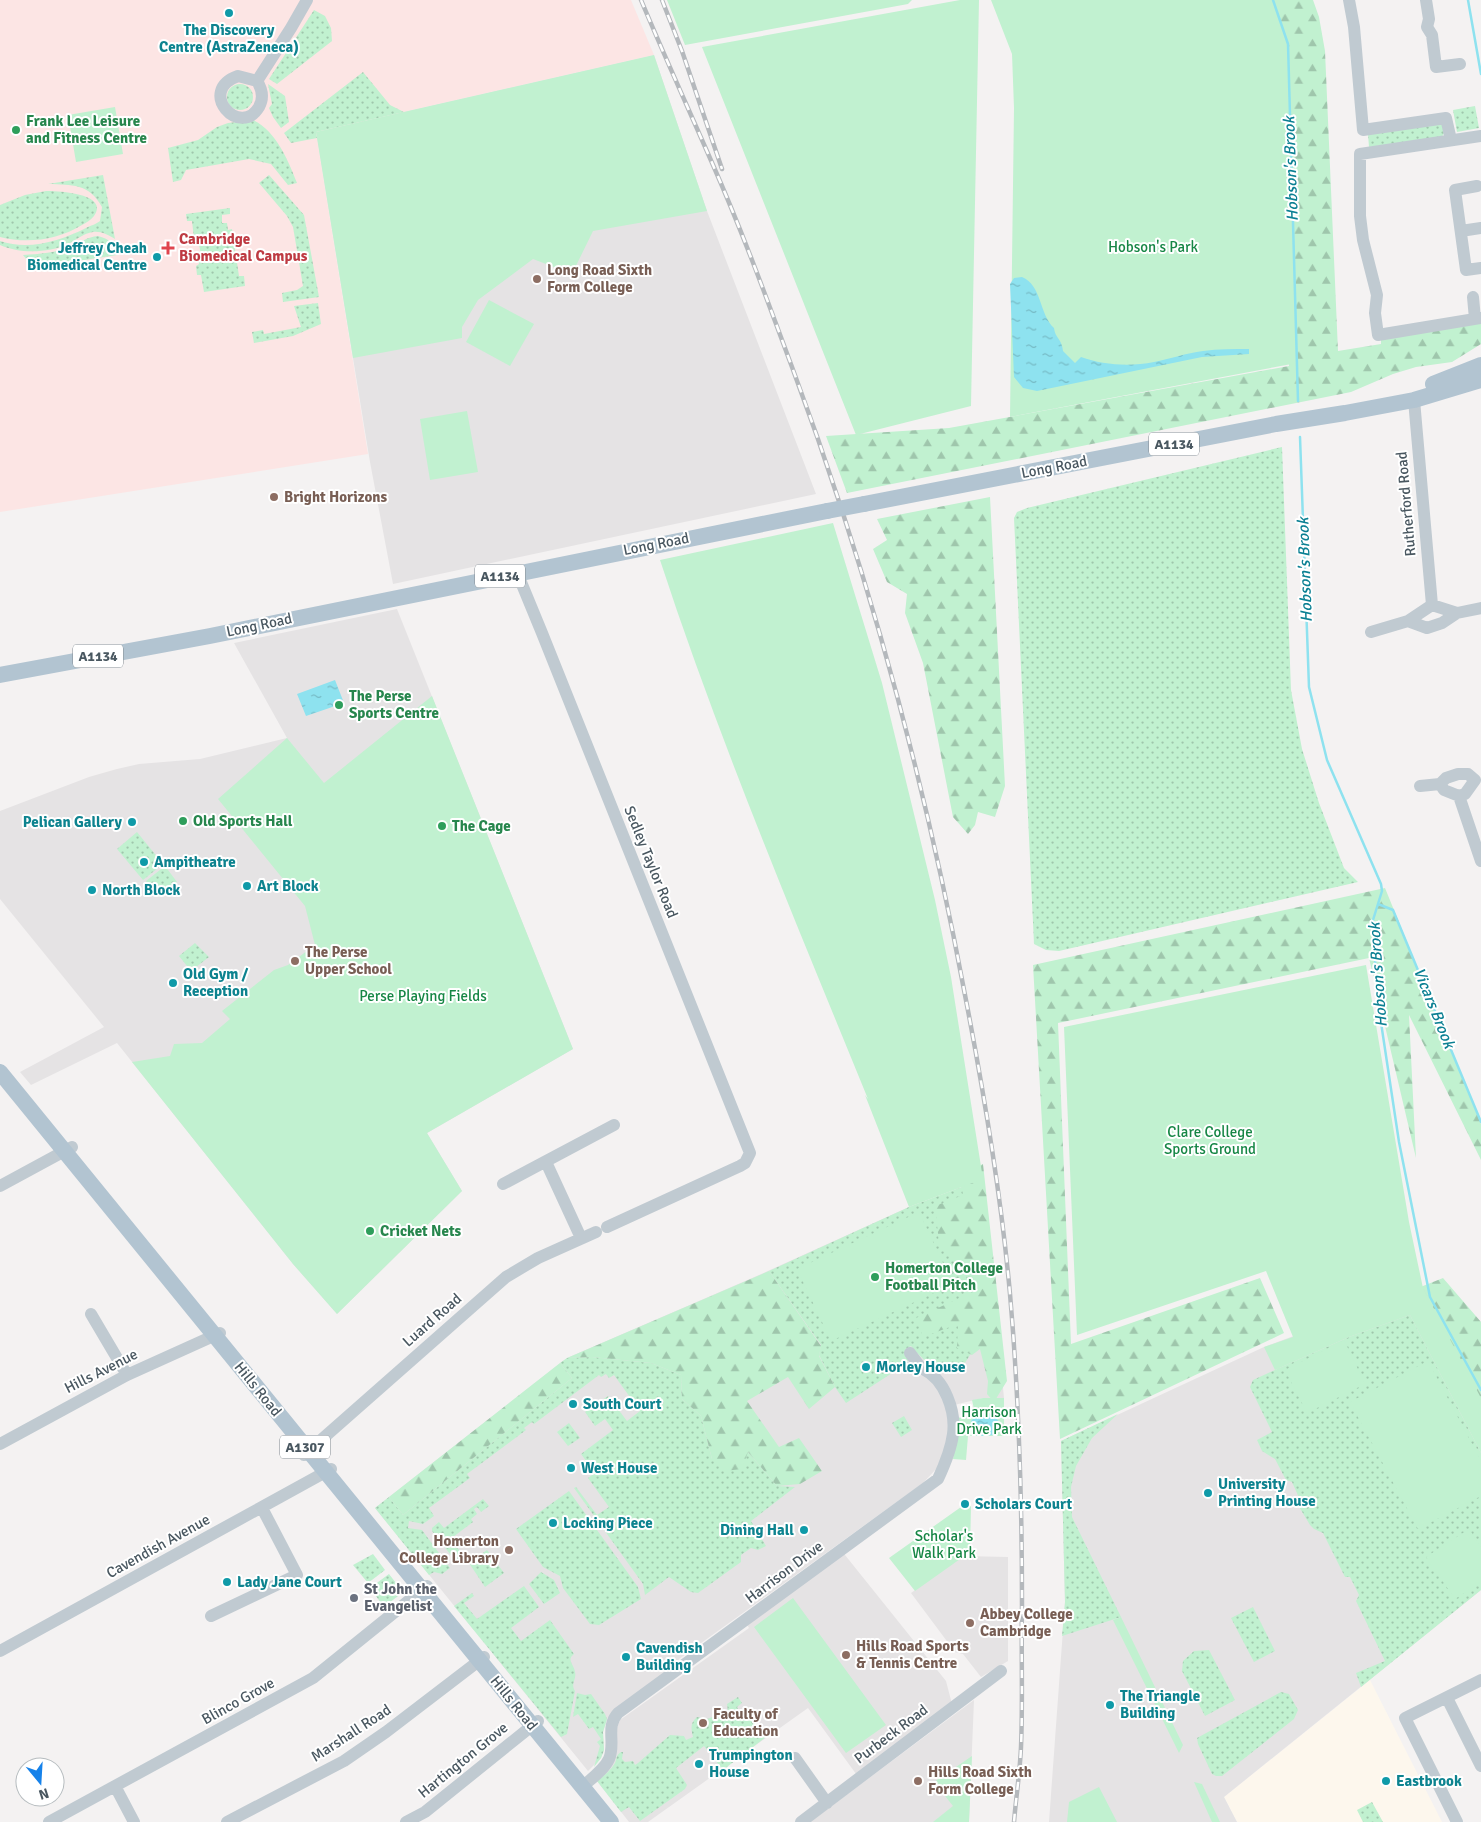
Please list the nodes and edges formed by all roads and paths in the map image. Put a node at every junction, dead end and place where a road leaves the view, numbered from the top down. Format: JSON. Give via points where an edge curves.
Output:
{"nodes":[{"id":1,"x":307,"y":0,"type":"edge"},
{"id":2,"x":1348,"y":0,"type":"edge"},
{"id":3,"x":1426,"y":0,"type":"edge"},
{"id":4,"x":1460,"y":64,"type":"dead end"},
{"id":5,"x":257,"y":81,"type":"dead end"},
{"id":6,"x":1481,"y":136,"type":"edge"},
{"id":7,"x":1451,"y":140,"type":"junction"},
{"id":8,"x":1477,"y":186,"type":"dead end"},
{"id":9,"x":1481,"y":228,"type":"edge"},
{"id":10,"x":1460,"y":231,"type":"junction"},
{"id":11,"x":1481,"y":268,"type":"edge"},
{"id":12,"x":1473,"y":297,"type":"dead end"},
{"id":13,"x":1478,"y":318,"type":"edge"},
{"id":14,"x":1481,"y":365,"type":"edge"},
{"id":15,"x":1481,"y":380,"type":"edge"},
{"id":16,"x":1414,"y":400,"type":"junction"},
{"id":17,"x":1313,"y":418,"type":"junction"},
{"id":18,"x":519,"y":572,"type":"junction"},
{"id":19,"x":1432,"y":605,"type":"junction"},
{"id":20,"x":1481,"y":608,"type":"edge"},
{"id":21,"x":1457,"y":613,"type":"junction"},
{"id":22,"x":1408,"y":621,"type":"junction"},
{"id":23,"x":1371,"y":632,"type":"dead end"},
{"id":24,"x":0,"y":675,"type":"edge"},
{"id":25,"x":1478,"y":779,"type":"edge"},
{"id":26,"x":1440,"y":784,"type":"junction"},
{"id":27,"x":1420,"y":786,"type":"dead end"},
{"id":28,"x":1459,"y":796,"type":"junction"},
{"id":29,"x":1481,"y":861,"type":"edge"},
{"id":30,"x":0,"y":1072,"type":"edge"},
{"id":31,"x":614,"y":1125,"type":"dead end"},
{"id":32,"x":68,"y":1149,"type":"junction"},
{"id":33,"x":546,"y":1162,"type":"junction"},
{"id":34,"x":745,"y":1163,"type":"joint"},
{"id":35,"x":503,"y":1184,"type":"dead end"},
{"id":36,"x":0,"y":1186,"type":"edge"},
{"id":37,"x":581,"y":1238,"type":"junction"},
{"id":38,"x":91,"y":1314,"type":"dead end"},
{"id":39,"x":218,"y":1334,"type":"junction"},
{"id":40,"x":910,"y":1353,"type":"dead end"},
{"id":41,"x":908,"y":1368,"type":"dead end"},
{"id":42,"x":921,"y":1368,"type":"junction"},
{"id":43,"x":127,"y":1375,"type":"junction"},
{"id":44,"x":0,"y":1444,"type":"edge"},
{"id":45,"x":306,"y":1453,"type":"junction"},
{"id":46,"x":328,"y":1471,"type":"junction"},
{"id":47,"x":262,"y":1508,"type":"junction"},
{"id":48,"x":424,"y":1588,"type":"junction"},
{"id":49,"x":211,"y":1616,"type":"dead end"},
{"id":50,"x":0,"y":1651,"type":"edge"},
{"id":51,"x":482,"y":1659,"type":"junction"},
{"id":52,"x":1001,"y":1671,"type":"dead end"},
{"id":53,"x":1481,"y":1680,"type":"edge"},
{"id":54,"x":1447,"y":1698,"type":"junction"},
{"id":55,"x":535,"y":1723,"type":"junction"},
{"id":56,"x":795,"y":1758,"type":"dead end"},
{"id":57,"x":1481,"y":1766,"type":"edge"},
{"id":58,"x":115,"y":1786,"type":"junction"},
{"id":59,"x":582,"y":1787,"type":"junction"},
{"id":60,"x":827,"y":1803,"type":"junction"},
{"id":61,"x":49,"y":1822,"type":"edge"},
{"id":62,"x":134,"y":1822,"type":"edge"},
{"id":63,"x":227,"y":1822,"type":"edge"},
{"id":64,"x":406,"y":1822,"type":"edge"},
{"id":65,"x":611,"y":1822,"type":"edge"},
{"id":66,"x":801,"y":1822,"type":"edge"},
{"id":67,"x":1457,"y":1822,"type":"edge"}],
"edges":[{"from":1,"to":5,"type":"street"},
{"from":2,"to":7,"type":"street","via":[[1356,44],[1363,130],[1446,118]]},
{"from":3,"to":4,"type":"street","via":[[1427,27],[1432,35],[1436,67]]},
{"from":6,"to":7,"type":"street"},
{"from":7,"to":13,"type":"street","via":[[1360,154],[1363,240],[1377,295],[1378,335]]},
{"from":8,"to":10,"type":"street","via":[[1455,190]]},
{"from":9,"to":10,"type":"street"},
{"from":10,"to":11,"type":"street","via":[[1466,270]]},
{"from":12,"to":13,"type":"street"},
{"from":14,"to":17,"type":"main road","name":"Long Road","number":"A1134","via":[[1422,389]]},
{"from":15,"to":16,"type":"main road","name":"Long Road","number":"A1134"},
{"from":16,"to":17,"type":"main road","name":"Long Road","number":"A1134"},
{"from":16,"to":19,"type":"street","name":"Rutherford Road"},
{"from":17,"to":18,"type":"main road","name":"Long Road","number":"A1134","bridge":true},
{"from":18,"to":24,"type":"main road","name":"Long Road","number":"A1134","via":[[210,636]]},
{"from":18,"to":34,"type":"street","name":"Sedley Taylor Road","via":[[749,1148]]},
{"from":19,"to":21,"type":"street"},
{"from":19,"to":22,"type":"street"},
{"from":20,"to":21,"type":"street"},
{"from":21,"to":22,"type":"street","via":[[1427,628]]},
{"from":22,"to":23,"type":"street"},
{"from":25,"to":26,"type":"street","via":[[1458,774]]},
{"from":25,"to":28,"type":"street","via":[[1465,794]]},
{"from":26,"to":27,"type":"street"},
{"from":26,"to":28,"type":"street","via":[[1444,790]]},
{"from":28,"to":29,"type":"street"},
{"from":30,"to":32,"type":"main road","name":"Hills Road","number":"A1307"},
{"from":31,"to":33,"type":"street"},
{"from":32,"to":36,"type":"street"},
{"from":32,"to":39,"type":"main road","name":"Hills Road","number":"A1307"},
{"from":33,"to":35,"type":"street"},
{"from":33,"to":37,"type":"street"},
{"from":34,"to":37,"type":"street","name":"Luard Road"},
{"from":37,"to":45,"type":"street","name":"Luard Road","via":[[506,1277]]},
{"from":38,"to":43,"type":"street"},
{"from":39,"to":43,"type":"street","name":"Hills Avenue"},
{"from":39,"to":45,"type":"main road","name":"Hills Road","number":"A1307"},
{"from":40,"to":42,"type":"street","name":"Harrison Drive"},
{"from":41,"to":42,"type":"street"},
{"from":42,"to":59,"type":"street","name":"Harrison Drive","via":[[930,1373],[941,1387],[950,1404],[954,1425],[949,1453],[938,1479],[618,1713],[612,1722],[610,1758]]},
{"from":43,"to":44,"type":"street","name":"Hills Avenue"},
{"from":45,"to":46,"type":"main road","name":"Hills Road","number":"A1307"},
{"from":46,"to":47,"type":"street","name":"Cavendish Avenue"},
{"from":46,"to":48,"type":"main road","name":"Hills Road","number":"A1307"},
{"from":47,"to":49,"type":"street","via":[[297,1575]]},
{"from":47,"to":50,"type":"street","name":"Cavendish Avenue"},
{"from":48,"to":51,"type":"main road","name":"Hills Road","number":"A1307"},
{"from":48,"to":58,"type":"street","name":"Blinco Grove","via":[[313,1678]]},
{"from":51,"to":55,"type":"main road","name":"Hills Road","number":"A1307"},
{"from":51,"to":63,"type":"street","name":"Marshall Road","via":[[344,1760]]},
{"from":52,"to":60,"type":"street","name":"Purbeck Road"},
{"from":53,"to":54,"type":"street"},
{"from":54,"to":57,"type":"street"},
{"from":54,"to":67,"type":"street","via":[[1405,1718]]},
{"from":55,"to":59,"type":"main road","name":"Hills Road","number":"A1307"},
{"from":55,"to":64,"type":"street","name":"Hartington Grove","via":[[425,1812]]},
{"from":56,"to":60,"type":"street"},
{"from":58,"to":61,"type":"street","name":"Blinco Grove"},
{"from":58,"to":62,"type":"street"},
{"from":59,"to":65,"type":"main road","name":"Hills Road","number":"A1307"},
{"from":60,"to":66,"type":"street","name":"Purbeck Road"}]}
